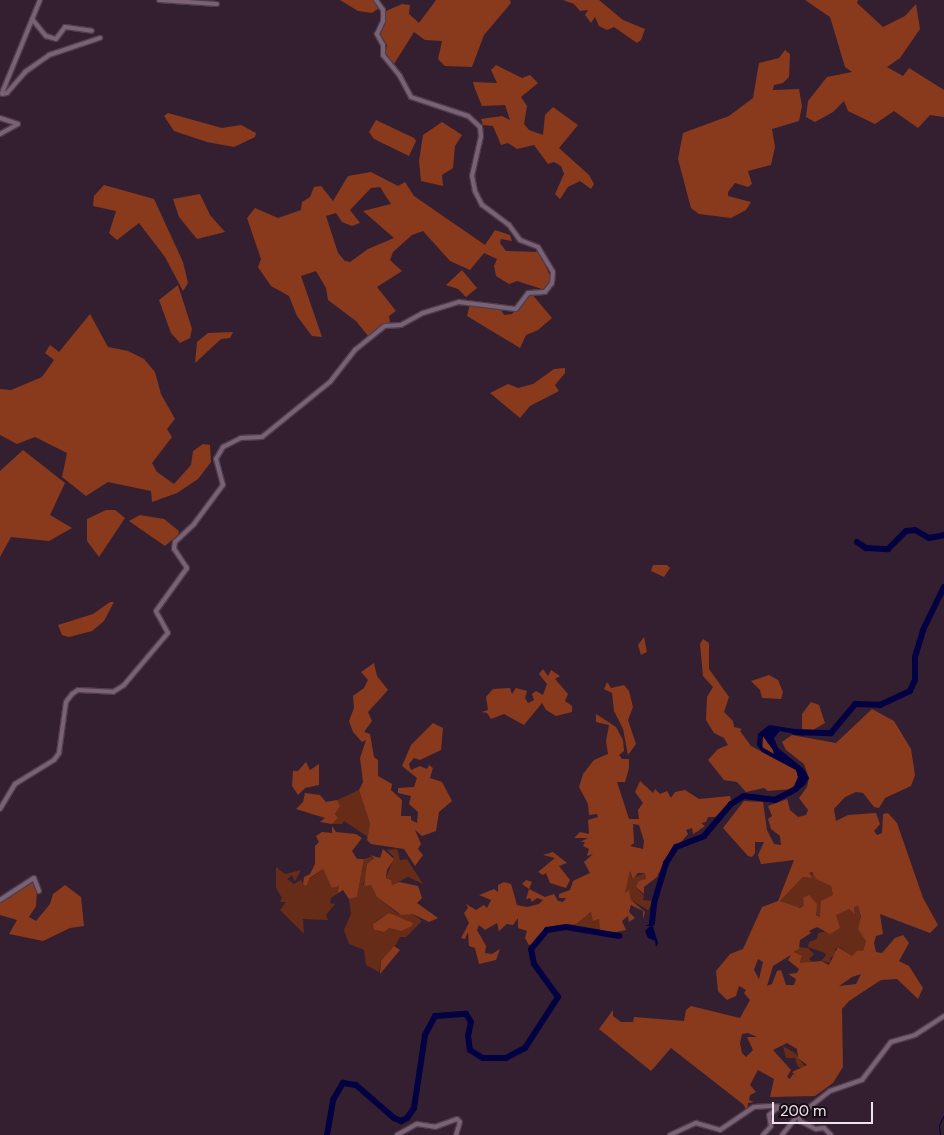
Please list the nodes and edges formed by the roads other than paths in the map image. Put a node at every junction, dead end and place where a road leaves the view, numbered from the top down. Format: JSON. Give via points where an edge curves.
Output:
{"nodes":[{"id":1,"x":40,"y":0,"type":"edge"},
{"id":2,"x":158,"y":0,"type":"edge"},
{"id":3,"x":376,"y":0,"type":"edge"},
{"id":4,"x":217,"y":4,"type":"dead end"},
{"id":5,"x":32,"y":19,"type":"junction"},
{"id":6,"x":92,"y":31,"type":"dead end"},
{"id":7,"x":100,"y":38,"type":"dead end"},
{"id":8,"x":1,"y":94,"type":"edge"},
{"id":9,"x":0,"y":118,"type":"edge"},
{"id":10,"x":0,"y":134,"type":"edge"},
{"id":11,"x":0,"y":809,"type":"edge"},
{"id":12,"x":40,"y":892,"type":"dead end"},
{"id":13,"x":0,"y":900,"type":"edge"},
{"id":14,"x":944,"y":1016,"type":"edge"},
{"id":15,"x":779,"y":1107,"type":"junction"},
{"id":16,"x":798,"y":1115,"type":"junction"},
{"id":17,"x":397,"y":1135,"type":"edge"},
{"id":18,"x":456,"y":1135,"type":"edge"},
{"id":19,"x":670,"y":1135,"type":"edge"},
{"id":20,"x":763,"y":1135,"type":"edge"},
{"id":21,"x":782,"y":1135,"type":"edge"},
{"id":22,"x":831,"y":1135,"type":"edge"}],
"edges":[{"from":1,"to":5,"type":"street"},
{"from":2,"to":4,"type":"street"},
{"from":3,"to":11,"type":"street","via":[[383,10],[383,21],[377,34],[384,45],[383,55],[411,97],[468,116],[480,127],[482,136],[472,176],[475,191],[482,205],[509,225],[520,240],[538,247],[553,272],[552,283],[545,292],[528,293],[516,309],[459,302],[423,313],[401,325],[385,326],[355,350],[330,382],[262,437],[241,438],[223,447],[216,460],[223,485],[194,524],[175,542],[174,549],[187,568],[156,611],[168,633],[124,685],[113,692],[78,690],[72,694],[66,702],[59,753],[54,760],[15,784]]},
{"from":5,"to":6,"type":"street","via":[[46,36],[56,39],[65,27]]},
{"from":5,"to":8,"type":"street"},
{"from":7,"to":8,"type":"street","via":[[49,55],[25,72],[7,93]]},
{"from":9,"to":10,"type":"street","via":[[18,124]]},
{"from":12,"to":13,"type":"street","via":[[34,878]]},
{"from":14,"to":16,"type":"street","via":[[915,1035],[891,1042],[862,1080],[830,1091]]},
{"from":15,"to":16,"type":"street","via":[[796,1108]]},
{"from":15,"to":19,"type":"street","via":[[754,1107],[720,1130],[696,1123]]},
{"from":15,"to":20,"type":"street","via":[[769,1115],[771,1126]]},
{"from":16,"to":21,"type":"street"},
{"from":16,"to":22,"type":"street","via":[[800,1122],[816,1129],[824,1128]]},
{"from":17,"to":18,"type":"street","via":[[416,1124],[436,1127],[457,1119],[460,1122]]}]}
